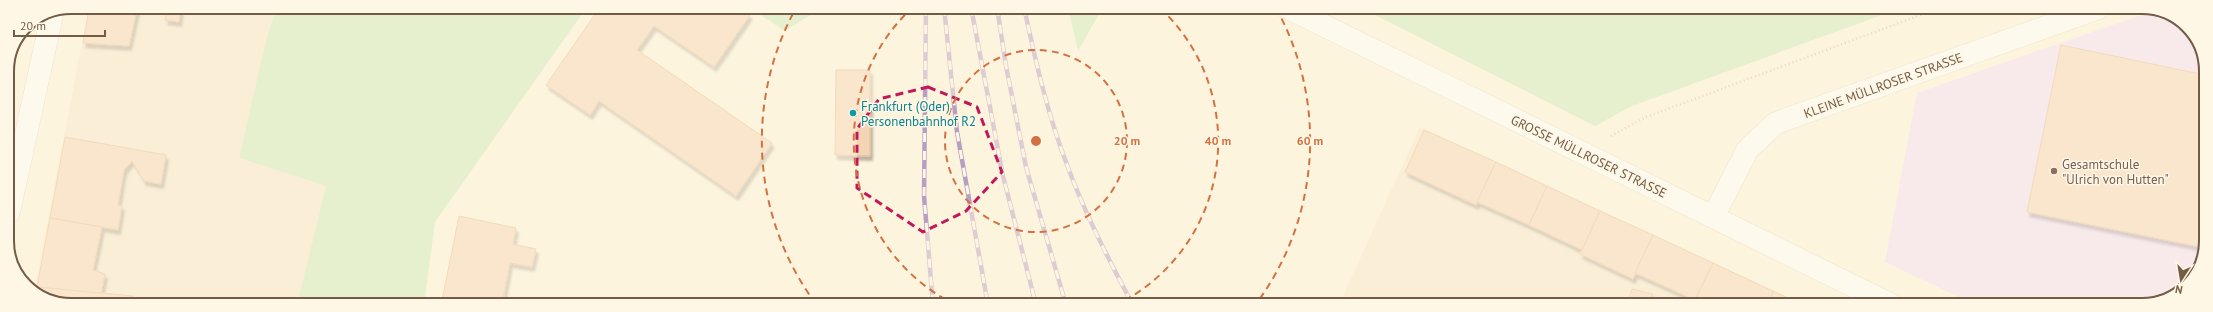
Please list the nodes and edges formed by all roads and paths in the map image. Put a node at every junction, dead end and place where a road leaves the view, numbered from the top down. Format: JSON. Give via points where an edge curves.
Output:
{"nodes":[{"id":1,"x":1300,"y":14,"type":"edge"},
{"id":2,"x":1926,"y":14,"type":"edge"},
{"id":3,"x":2082,"y":14,"type":"edge"},
{"id":4,"x":51,"y":17,"type":"edge"},
{"id":5,"x":1578,"y":151,"type":"junction"},
{"id":6,"x":14,"y":189,"type":"edge"},
{"id":7,"x":1713,"y":217,"type":"junction"},
{"id":8,"x":1878,"y":298,"type":"edge"}],
"edges":[{"from":1,"to":5,"type":"street","name":"GROSSE MÜLLROSER STRASSE"},
{"from":2,"to":5,"type":"path","via":[[1646,117]]},
{"from":3,"to":7,"type":"street","name":"KLEINE MÜLLROSER STRASSE","via":[[1776,123],[1748,149]]},
{"from":4,"to":6,"type":"street"},
{"from":5,"to":7,"type":"street","name":"GROSSE MÜLLROSER STRASSE"},
{"from":7,"to":8,"type":"street","name":"GROSSE MÜLLROSER STRASSE"}]}
